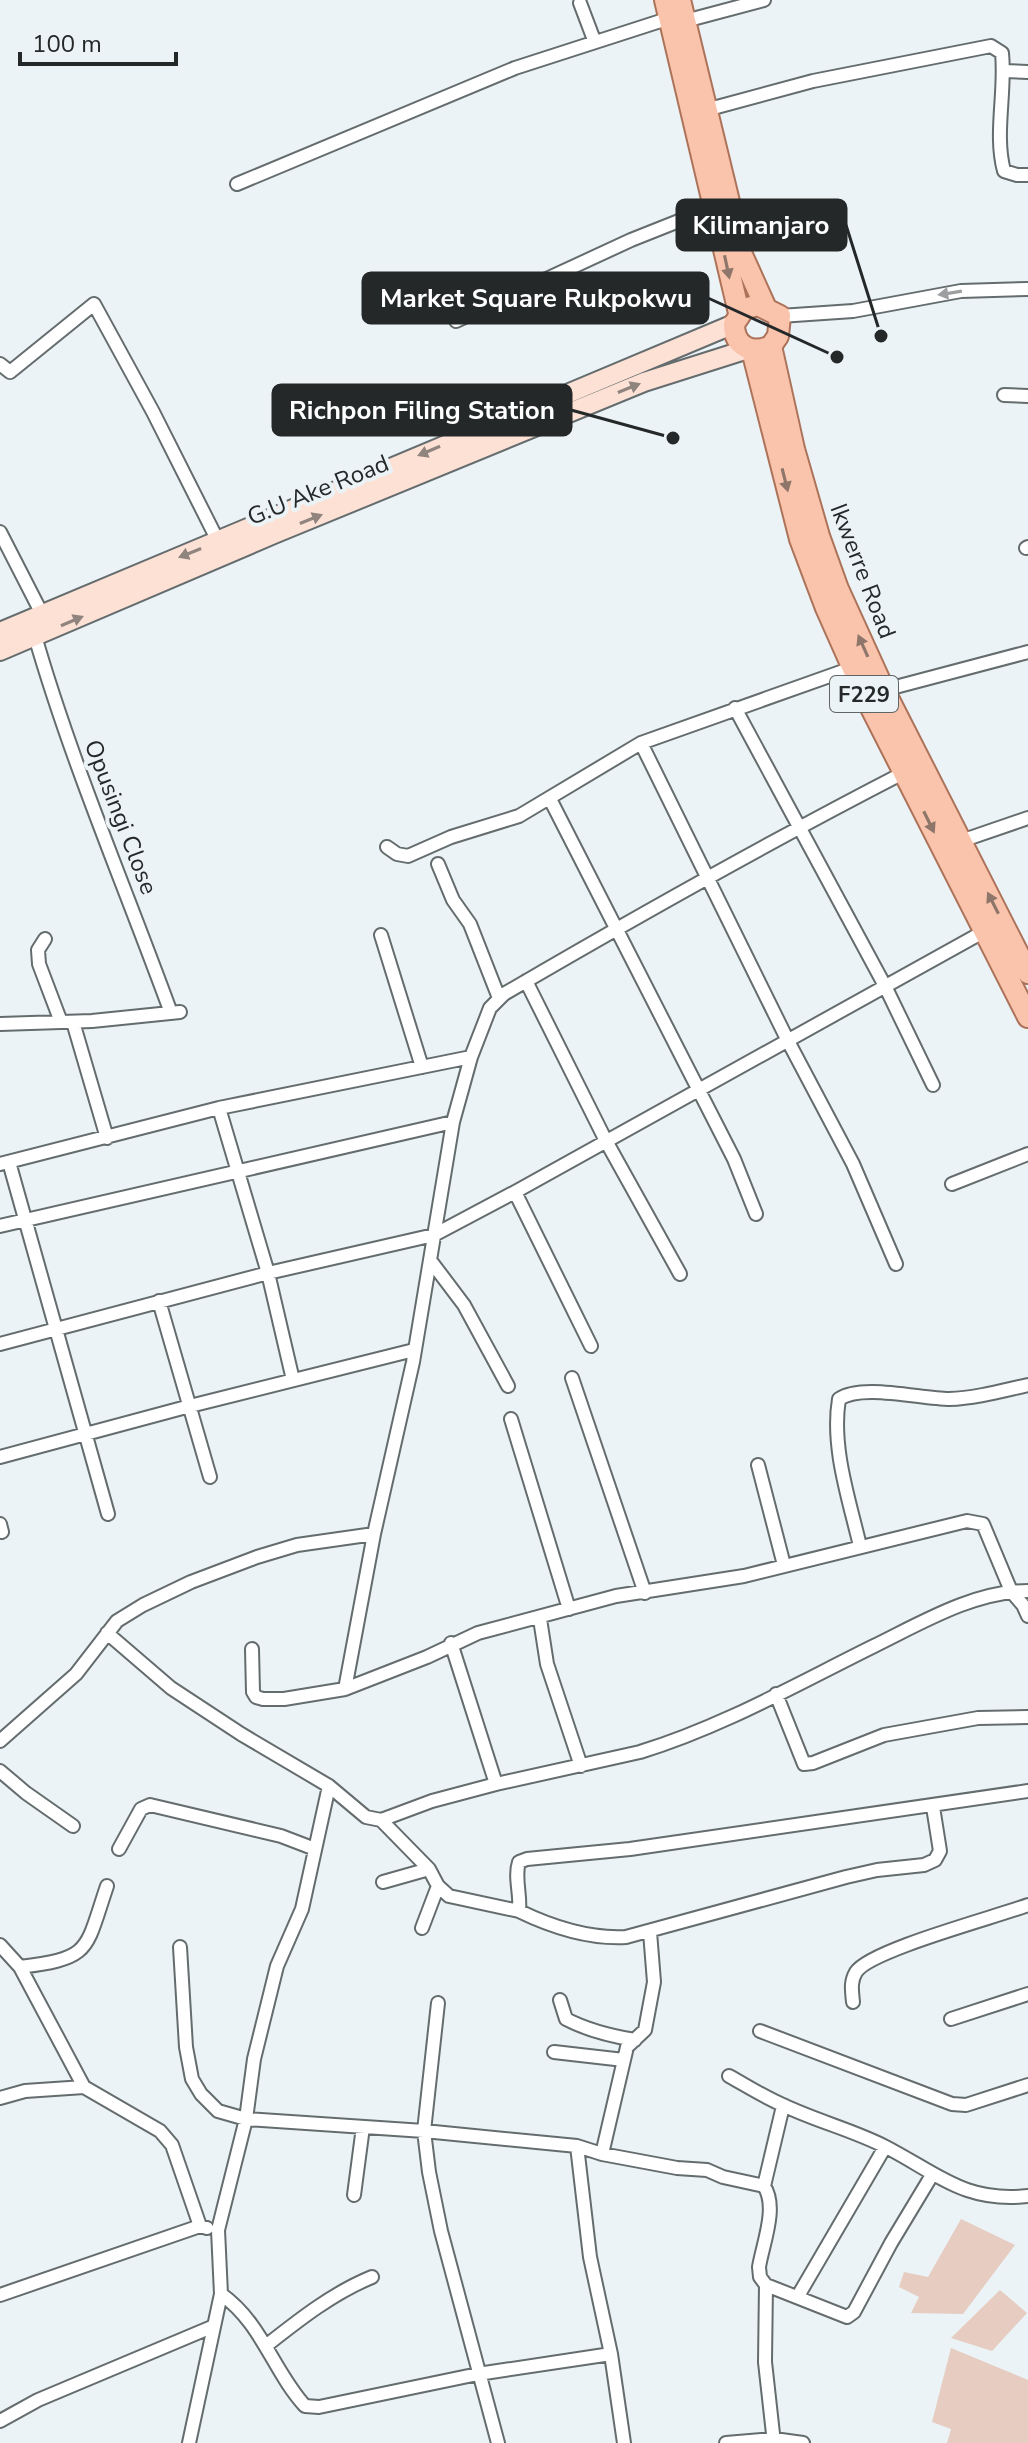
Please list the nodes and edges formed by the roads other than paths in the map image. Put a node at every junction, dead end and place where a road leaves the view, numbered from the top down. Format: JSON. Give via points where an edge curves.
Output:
{"nodes":[{"id":1,"x":764,"y":0,"type":"edge"},
{"id":2,"x":580,"y":3,"type":"dead end"},
{"id":3,"x":675,"y":10,"type":"edge"},
{"id":4,"x":594,"y":40,"type":"junction"},
{"id":5,"x":1004,"y":71,"type":"junction"},
{"id":6,"x":1028,"y":72,"type":"edge"},
{"id":7,"x":699,"y":111,"type":"junction"},
{"id":8,"x":1028,"y":175,"type":"edge"},
{"id":9,"x":237,"y":184,"type":"dead end"},
{"id":10,"x":714,"y":207,"type":"junction"},
{"id":11,"x":1028,"y":289,"type":"edge"},
{"id":12,"x":772,"y":311,"type":"junction"},
{"id":13,"x":736,"y":319,"type":"junction"},
{"id":14,"x":456,"y":321,"type":"dead end"},
{"id":15,"x":757,"y":348,"type":"junction"},
{"id":16,"x":0,"y":364,"type":"edge"},
{"id":17,"x":1004,"y":395,"type":"dead end"},
{"id":18,"x":1028,"y":396,"type":"edge"},
{"id":19,"x":0,"y":532,"type":"edge"},
{"id":20,"x":218,"y":541,"type":"junction"},
{"id":21,"x":42,"y":614,"type":"junction"},
{"id":22,"x":0,"y":632,"type":"edge"},
{"id":23,"x":35,"y":636,"type":"junction"},
{"id":24,"x":0,"y":651,"type":"edge"},
{"id":25,"x":1028,"y":652,"type":"edge"},
{"id":26,"x":852,"y":668,"type":"junction"},
{"id":27,"x":884,"y":690,"type":"junction"},
{"id":28,"x":735,"y":708,"type":"junction"},
{"id":29,"x":641,"y":743,"type":"junction"},
{"id":30,"x":905,"y":772,"type":"junction"},
{"id":31,"x":550,"y":799,"type":"junction"},
{"id":32,"x":1028,"y":818,"type":"edge"},
{"id":33,"x":800,"y":826,"type":"junction"},
{"id":34,"x":961,"y":841,"type":"junction"},
{"id":35,"x":387,"y":847,"type":"dead end"},
{"id":36,"x":438,"y":864,"type":"dead end"},
{"id":37,"x":708,"y":879,"type":"junction"},
{"id":38,"x":616,"y":930,"type":"junction"},
{"id":39,"x":983,"y":932,"type":"junction"},
{"id":40,"x":381,"y":935,"type":"dead end"},
{"id":41,"x":45,"y":939,"type":"dead end"},
{"id":42,"x":1028,"y":973,"type":"edge"},
{"id":43,"x":526,"y":981,"type":"junction"},
{"id":44,"x":885,"y":986,"type":"junction"},
{"id":45,"x":499,"y":998,"type":"junction"},
{"id":46,"x":1028,"y":1001,"type":"edge"},
{"id":47,"x":1028,"y":1017,"type":"edge"},
{"id":48,"x":67,"y":1022,"type":"junction"},
{"id":49,"x":0,"y":1024,"type":"edge"},
{"id":50,"x":788,"y":1041,"type":"junction"},
{"id":51,"x":471,"y":1057,"type":"junction"},
{"id":52,"x":422,"y":1067,"type":"junction"},
{"id":53,"x":933,"y":1085,"type":"dead end"},
{"id":54,"x":697,"y":1090,"type":"junction"},
{"id":55,"x":219,"y":1108,"type":"junction"},
{"id":56,"x":453,"y":1122,"type":"junction"},
{"id":57,"x":107,"y":1138,"type":"junction"},
{"id":58,"x":606,"y":1141,"type":"junction"},
{"id":59,"x":1028,"y":1154,"type":"edge"},
{"id":60,"x":4,"y":1163,"type":"edge"},
{"id":61,"x":239,"y":1171,"type":"junction"},
{"id":62,"x":952,"y":1184,"type":"dead end"},
{"id":63,"x":515,"y":1192,"type":"junction"},
{"id":64,"x":756,"y":1214,"type":"dead end"},
{"id":65,"x":25,"y":1219,"type":"junction"},
{"id":66,"x":0,"y":1226,"type":"edge"},
{"id":67,"x":434,"y":1235,"type":"junction"},
{"id":68,"x":430,"y":1260,"type":"junction"},
{"id":69,"x":896,"y":1264,"type":"dead end"},
{"id":70,"x":268,"y":1273,"type":"junction"},
{"id":71,"x":680,"y":1274,"type":"dead end"},
{"id":72,"x":159,"y":1301,"type":"junction"},
{"id":73,"x":57,"y":1328,"type":"junction"},
{"id":74,"x":0,"y":1344,"type":"edge"},
{"id":75,"x":591,"y":1346,"type":"dead end"},
{"id":76,"x":414,"y":1350,"type":"junction"},
{"id":77,"x":572,"y":1378,"type":"dead end"},
{"id":78,"x":293,"y":1380,"type":"junction"},
{"id":79,"x":1028,"y":1385,"type":"edge"},
{"id":80,"x":508,"y":1386,"type":"dead end"},
{"id":81,"x":190,"y":1406,"type":"junction"},
{"id":82,"x":511,"y":1419,"type":"dead end"},
{"id":83,"x":87,"y":1434,"type":"junction"},
{"id":84,"x":0,"y":1457,"type":"edge"},
{"id":85,"x":758,"y":1465,"type":"dead end"},
{"id":86,"x":210,"y":1477,"type":"dead end"},
{"id":87,"x":108,"y":1514,"type":"dead end"},
{"id":88,"x":374,"y":1534,"type":"junction"},
{"id":89,"x":860,"y":1546,"type":"junction"},
{"id":90,"x":784,"y":1565,"type":"junction"},
{"id":91,"x":1011,"y":1591,"type":"junction"},
{"id":92,"x":1028,"y":1591,"type":"edge"},
{"id":93,"x":645,"y":1593,"type":"junction"},
{"id":94,"x":569,"y":1609,"type":"junction"},
{"id":95,"x":1028,"y":1616,"type":"edge"},
{"id":96,"x":540,"y":1619,"type":"junction"},
{"id":97,"x":107,"y":1633,"type":"junction"},
{"id":98,"x":451,"y":1643,"type":"junction"},
{"id":99,"x":252,"y":1649,"type":"dead end"},
{"id":100,"x":345,"y":1689,"type":"junction"},
{"id":101,"x":776,"y":1694,"type":"junction"},
{"id":102,"x":1028,"y":1717,"type":"edge"},
{"id":103,"x":0,"y":1721,"type":"edge"},
{"id":104,"x":5,"y":1736,"type":"edge"},
{"id":105,"x":581,"y":1766,"type":"junction"},
{"id":106,"x":0,"y":1771,"type":"edge"},
{"id":107,"x":496,"y":1784,"type":"junction"},
{"id":108,"x":329,"y":1786,"type":"junction"},
{"id":109,"x":1028,"y":1791,"type":"edge"},
{"id":110,"x":933,"y":1807,"type":"junction"},
{"id":111,"x":381,"y":1820,"type":"junction"},
{"id":112,"x":73,"y":1826,"type":"dead end"},
{"id":113,"x":119,"y":1849,"type":"dead end"},
{"id":114,"x":315,"y":1849,"type":"junction"},
{"id":115,"x":429,"y":1869,"type":"junction"},
{"id":116,"x":383,"y":1882,"type":"dead end"},
{"id":117,"x":107,"y":1886,"type":"dead end"},
{"id":118,"x":438,"y":1886,"type":"junction"},
{"id":119,"x":1028,"y":1905,"type":"edge"},
{"id":120,"x":519,"y":1911,"type":"junction"},
{"id":121,"x":422,"y":1928,"type":"dead end"},
{"id":122,"x":650,"y":1932,"type":"junction"},
{"id":123,"x":0,"y":1945,"type":"edge"},
{"id":124,"x":180,"y":1947,"type":"dead end"},
{"id":125,"x":20,"y":1967,"type":"junction"},
{"id":126,"x":1028,"y":1994,"type":"edge"},
{"id":127,"x":560,"y":2000,"type":"dead end"},
{"id":128,"x":853,"y":2002,"type":"dead end"},
{"id":129,"x":438,"y":2003,"type":"dead end"},
{"id":130,"x":951,"y":2019,"type":"dead end"},
{"id":131,"x":760,"y":2031,"type":"dead end"},
{"id":132,"x":635,"y":2040,"type":"junction"},
{"id":133,"x":554,"y":2052,"type":"dead end"},
{"id":134,"x":624,"y":2060,"type":"junction"},
{"id":135,"x":729,"y":2076,"type":"dead end"},
{"id":136,"x":1028,"y":2085,"type":"edge"},
{"id":137,"x":84,"y":2087,"type":"junction"},
{"id":138,"x":0,"y":2098,"type":"edge"},
{"id":139,"x":783,"y":2106,"type":"junction"},
{"id":140,"x":246,"y":2119,"type":"junction"},
{"id":141,"x":363,"y":2127,"type":"junction"},
{"id":142,"x":424,"y":2131,"type":"junction"},
{"id":143,"x":577,"y":2146,"type":"junction"},
{"id":144,"x":885,"y":2147,"type":"junction"},
{"id":145,"x":602,"y":2154,"type":"junction"},
{"id":146,"x":932,"y":2175,"type":"junction"},
{"id":147,"x":764,"y":2186,"type":"junction"},
{"id":148,"x":354,"y":2195,"type":"dead end"},
{"id":149,"x":1028,"y":2196,"type":"edge"},
{"id":150,"x":200,"y":2226,"type":"junction"},
{"id":151,"x":218,"y":2230,"type":"junction"},
{"id":152,"x":372,"y":2277,"type":"dead end"},
{"id":153,"x":766,"y":2285,"type":"junction"},
{"id":154,"x":0,"y":2294,"type":"edge"},
{"id":155,"x":221,"y":2294,"type":"junction"},
{"id":156,"x":798,"y":2296,"type":"junction"},
{"id":157,"x":214,"y":2326,"type":"junction"},
{"id":158,"x":267,"y":2345,"type":"junction"},
{"id":159,"x":611,"y":2354,"type":"junction"},
{"id":160,"x":478,"y":2374,"type":"junction"},
{"id":161,"x":0,"y":2421,"type":"edge"},
{"id":162,"x":774,"y":2441,"type":"edge"},
{"id":163,"x":189,"y":2443,"type":"edge"},
{"id":164,"x":498,"y":2443,"type":"edge"},
{"id":165,"x":624,"y":2443,"type":"edge"},
{"id":166,"x":726,"y":2443,"type":"edge"},
{"id":167,"x":803,"y":2443,"type":"edge"}],
"edges":[{"from":1,"to":3,"type":"street"},
{"from":2,"to":4,"type":"street"},
{"from":3,"to":4,"type":"street"},
{"from":3,"to":7,"type":"main road","number":"F229"},
{"from":4,"to":9,"type":"street"},
{"from":5,"to":6,"type":"street"},
{"from":5,"to":7,"type":"street","via":[[1002,53],[991,46],[813,81]]},
{"from":5,"to":8,"type":"street","via":[[1000,157],[1004,171]]},
{"from":7,"to":10,"type":"main road","number":"F229"},
{"from":7,"to":12,"type":"main road","number":"F229","via":[[742,255]]},
{"from":10,"to":13,"type":"main road","number":"F229","one_way":true},
{"from":10,"to":14,"type":"street"},
{"from":11,"to":12,"type":"street","one_way":true,"via":[[961,291],[853,311]]},
{"from":12,"to":13,"type":"main road","via":[[751,306]]},
{"from":12,"to":15,"type":"main road","number":"F229","via":[[778,336]]},
{"from":13,"to":15,"type":"main road","number":"F229","via":[[736,339]]},
{"from":13,"to":20,"type":"main road","one_way":true},
{"from":23,"to":15,"type":"main road","name":"G.U Ake Road","one_way":true,"via":[[644,382]]},
{"from":15,"to":26,"type":"main road","number":"F229","one_way":true,"via":[[800,539]]},
{"from":27,"to":15,"type":"main road","name":"Ikwerre Road","number":"F229","one_way":true,"via":[[826,559]]},
{"from":16,"to":20,"type":"street","via":[[10,372],[94,304]]},
{"from":17,"to":18,"type":"street"},
{"from":19,"to":21,"type":"street"},
{"from":20,"to":21,"type":"main road","one_way":true},
{"from":21,"to":22,"type":"main road"},
{"from":23,"to":24,"type":"main road","name":"G.U Ake Road"},
{"from":23,"to":48,"type":"street","name":"Opusingi Close","via":[[69,744],[175,1012]]},
{"from":25,"to":27,"type":"street"},
{"from":26,"to":28,"type":"street"},
{"from":26,"to":30,"type":"main road","number":"F229"},
{"from":27,"to":34,"type":"main road","name":"Ikwerre Road","number":"F229"},
{"from":28,"to":29,"type":"street"},
{"from":28,"to":33,"type":"street"},
{"from":29,"to":31,"type":"street"},
{"from":29,"to":37,"type":"street"},
{"from":30,"to":33,"type":"street"},
{"from":30,"to":39,"type":"main road","number":"F229","one_way":true},
{"from":31,"to":35,"type":"street","via":[[519,816],[408,856]]},
{"from":31,"to":38,"type":"street"},
{"from":32,"to":34,"type":"street"},
{"from":33,"to":37,"type":"street"},
{"from":33,"to":44,"type":"street"},
{"from":42,"to":34,"type":"main road","name":"Ikwerre Road","number":"F229","one_way":true},
{"from":36,"to":45,"type":"street","via":[[470,924]]},
{"from":37,"to":38,"type":"street"},
{"from":37,"to":50,"type":"street"},
{"from":38,"to":43,"type":"street"},
{"from":38,"to":54,"type":"street"},
{"from":39,"to":44,"type":"street"},
{"from":39,"to":46,"type":"main road","via":[[996,940]]},
{"from":39,"to":47,"type":"main road","number":"F229"},
{"from":40,"to":52,"type":"street"},
{"from":41,"to":48,"type":"street","via":[[38,950],[39,964]]},
{"from":43,"to":45,"type":"street"},
{"from":43,"to":58,"type":"street"},
{"from":44,"to":50,"type":"street"},
{"from":44,"to":53,"type":"street"},
{"from":45,"to":51,"type":"street"},
{"from":48,"to":49,"type":"street"},
{"from":48,"to":57,"type":"street"},
{"from":50,"to":54,"type":"street"},
{"from":50,"to":69,"type":"street","via":[[853,1164]]},
{"from":51,"to":52,"type":"street"},
{"from":51,"to":56,"type":"street"},
{"from":52,"to":55,"type":"street"},
{"from":54,"to":58,"type":"street"},
{"from":54,"to":64,"type":"street"},
{"from":55,"to":57,"type":"street"},
{"from":55,"to":61,"type":"street"},
{"from":56,"to":61,"type":"street"},
{"from":56,"to":67,"type":"street"},
{"from":57,"to":60,"type":"street"},
{"from":58,"to":63,"type":"street"},
{"from":58,"to":71,"type":"street"},
{"from":59,"to":62,"type":"street"},
{"from":60,"to":65,"type":"street"},
{"from":61,"to":65,"type":"street"},
{"from":61,"to":70,"type":"street"},
{"from":63,"to":67,"type":"street"},
{"from":63,"to":75,"type":"street"},
{"from":65,"to":66,"type":"street"},
{"from":65,"to":73,"type":"street"},
{"from":67,"to":68,"type":"street"},
{"from":67,"to":70,"type":"street"},
{"from":68,"to":76,"type":"street"},
{"from":68,"to":80,"type":"street","via":[[464,1305]]},
{"from":70,"to":72,"type":"street"},
{"from":70,"to":78,"type":"street"},
{"from":72,"to":73,"type":"street"},
{"from":72,"to":81,"type":"street"},
{"from":73,"to":74,"type":"street"},
{"from":73,"to":83,"type":"street"},
{"from":76,"to":78,"type":"street"},
{"from":76,"to":88,"type":"street"},
{"from":77,"to":93,"type":"street"},
{"from":78,"to":81,"type":"street"},
{"from":79,"to":89,"type":"street","via":[[947,1399],[894,1392],[839,1399],[839,1452]]},
{"from":81,"to":83,"type":"street"},
{"from":81,"to":86,"type":"street"},
{"from":82,"to":94,"type":"street"},
{"from":83,"to":84,"type":"street"},
{"from":83,"to":87,"type":"street"},
{"from":85,"to":90,"type":"street"},
{"from":88,"to":97,"type":"street","via":[[297,1545],[257,1557],[143,1605]]},
{"from":88,"to":100,"type":"street"},
{"from":89,"to":90,"type":"street"},
{"from":89,"to":91,"type":"street","via":[[967,1521],[983,1524]]},
{"from":90,"to":93,"type":"street"},
{"from":91,"to":92,"type":"street"},
{"from":91,"to":95,"type":"street"},
{"from":91,"to":101,"type":"street","via":[[929,1619]]},
{"from":93,"to":94,"type":"street"},
{"from":94,"to":96,"type":"street"},
{"from":96,"to":98,"type":"street"},
{"from":96,"to":105,"type":"street","via":[[547,1664]]},
{"from":97,"to":104,"type":"street","via":[[76,1674]]},
{"from":97,"to":108,"type":"street","via":[[171,1688]]},
{"from":98,"to":100,"type":"street"},
{"from":98,"to":107,"type":"street"},
{"from":99,"to":100,"type":"street","via":[[256,1697],[284,1699]]},
{"from":101,"to":102,"type":"street","via":[[804,1764],[884,1735],[978,1718]]},
{"from":101,"to":105,"type":"street","via":[[674,1742]]},
{"from":103,"to":104,"type":"street"},
{"from":105,"to":107,"type":"street"},
{"from":106,"to":112,"type":"street"},
{"from":107,"to":111,"type":"street"},
{"from":108,"to":111,"type":"street","via":[[366,1817]]},
{"from":108,"to":114,"type":"street"},
{"from":109,"to":110,"type":"street"},
{"from":110,"to":120,"type":"street","via":[[527,1859],[517,1869]]},
{"from":110,"to":122,"type":"street","via":[[940,1851],[924,1865],[846,1877]]},
{"from":111,"to":115,"type":"street"},
{"from":113,"to":114,"type":"street","via":[[141,1809],[150,1805]]},
{"from":114,"to":140,"type":"street","via":[[302,1909],[277,1966],[254,2059]]},
{"from":115,"to":116,"type":"street"},
{"from":115,"to":118,"type":"street"},
{"from":117,"to":125,"type":"street","via":[[89,1940],[79,1953]]},
{"from":118,"to":120,"type":"street","via":[[461,1900]]},
{"from":118,"to":121,"type":"street"},
{"from":119,"to":128,"type":"street","via":[[882,1955],[858,1969],[851,1984]]},
{"from":120,"to":122,"type":"street","via":[[603,1938]]},
{"from":122,"to":132,"type":"street","via":[[654,1982],[645,2030]]},
{"from":123,"to":125,"type":"street"},
{"from":124,"to":140,"type":"street","via":[[192,2079],[218,2111]]},
{"from":125,"to":137,"type":"street"},
{"from":126,"to":130,"type":"street"},
{"from":127,"to":132,"type":"street","via":[[566,2019]]},
{"from":129,"to":142,"type":"street"},
{"from":131,"to":136,"type":"street","via":[[952,2104],[966,2105]]},
{"from":132,"to":134,"type":"street"},
{"from":133,"to":134,"type":"street"},
{"from":134,"to":145,"type":"street"},
{"from":135,"to":139,"type":"street"},
{"from":137,"to":138,"type":"street"},
{"from":137,"to":150,"type":"street","via":[[160,2131],[172,2145]]},
{"from":139,"to":144,"type":"street"},
{"from":139,"to":147,"type":"street"},
{"from":140,"to":141,"type":"street"},
{"from":140,"to":151,"type":"street"},
{"from":141,"to":142,"type":"street"},
{"from":141,"to":148,"type":"street"},
{"from":142,"to":143,"type":"street"},
{"from":142,"to":160,"type":"street","via":[[441,2231]]},
{"from":143,"to":145,"type":"street"},
{"from":143,"to":159,"type":"street","via":[[590,2257]]},
{"from":144,"to":146,"type":"street"},
{"from":144,"to":156,"type":"street"},
{"from":145,"to":147,"type":"street","via":[[707,2170]]},
{"from":146,"to":149,"type":"street","via":[[965,2191],[1002,2199]]},
{"from":146,"to":156,"type":"street","via":[[854,2312],[839,2316]]},
{"from":147,"to":153,"type":"street","via":[[771,2206],[759,2267]]},
{"from":150,"to":151,"type":"street"},
{"from":150,"to":154,"type":"street"},
{"from":151,"to":155,"type":"street"},
{"from":152,"to":158,"type":"street","via":[[305,2315]]},
{"from":153,"to":156,"type":"street"},
{"from":153,"to":162,"type":"street","via":[[765,2362]]},
{"from":155,"to":157,"type":"street"},
{"from":155,"to":158,"type":"street"},
{"from":157,"to":161,"type":"street"},
{"from":157,"to":163,"type":"street"},
{"from":158,"to":160,"type":"street","via":[[305,2406]]},
{"from":159,"to":160,"type":"street"},
{"from":159,"to":165,"type":"street"},
{"from":160,"to":164,"type":"street"},
{"from":162,"to":166,"type":"street"},
{"from":162,"to":167,"type":"street"}]}
